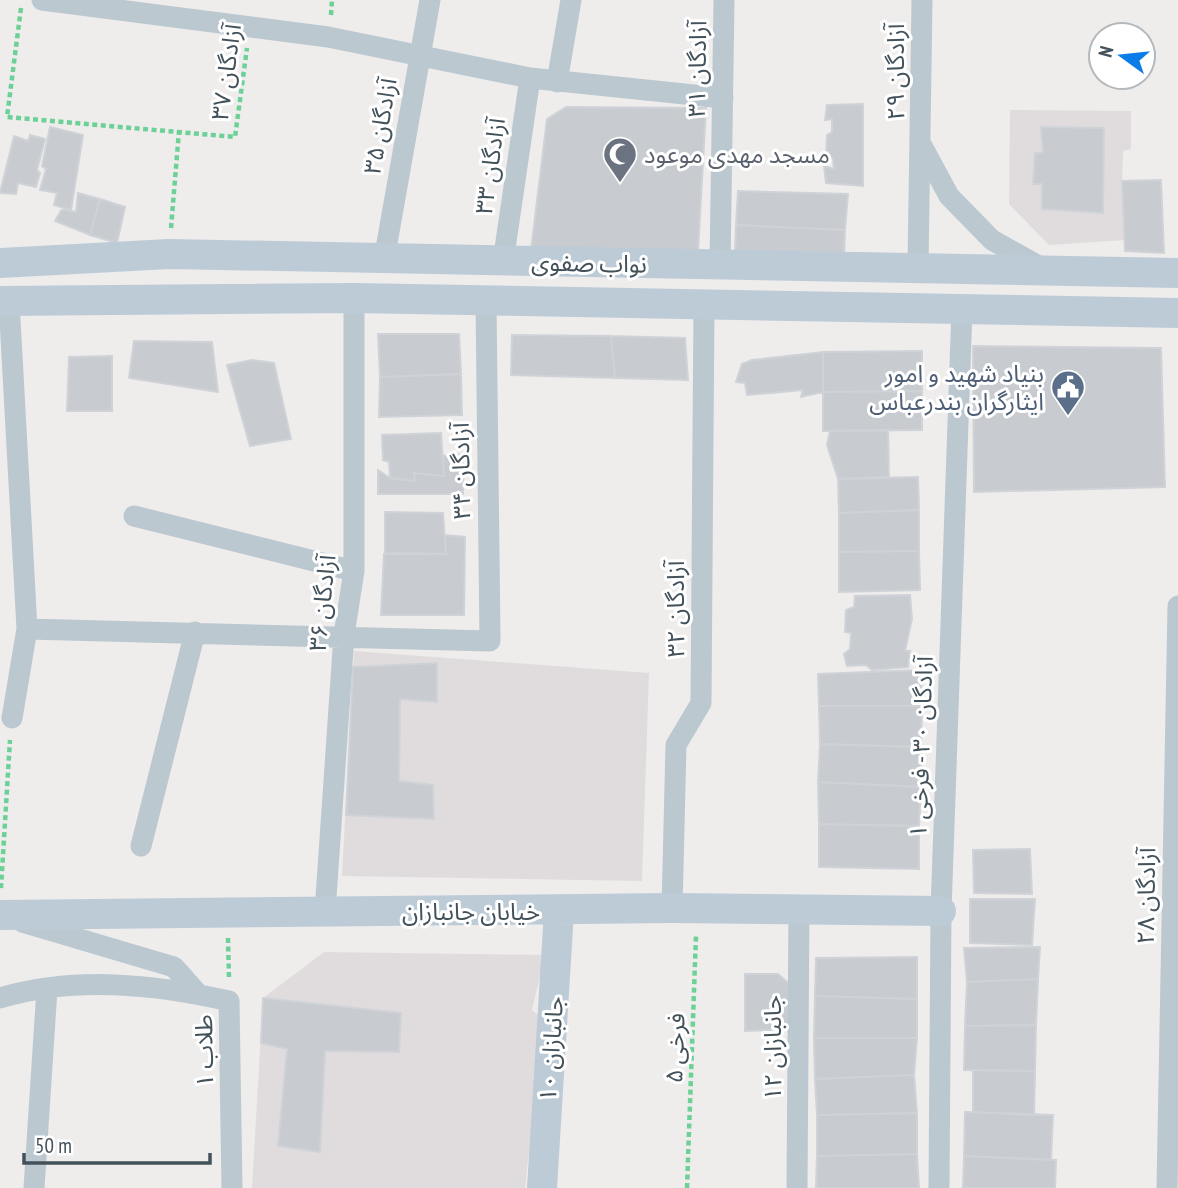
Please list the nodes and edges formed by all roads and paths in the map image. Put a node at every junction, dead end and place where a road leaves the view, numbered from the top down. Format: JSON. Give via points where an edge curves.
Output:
{"nodes":[{"id":1,"x":22,"y":0,"type":"edge"},
{"id":2,"x":43,"y":0,"type":"edge"},
{"id":3,"x":430,"y":0,"type":"edge"},
{"id":4,"x":571,"y":0,"type":"edge"},
{"id":5,"x":724,"y":0,"type":"edge"},
{"id":6,"x":922,"y":0,"type":"edge"},
{"id":7,"x":68,"y":2,"type":"edge"},
{"id":8,"x":153,"y":6,"type":"edge"},
{"id":9,"x":250,"y":24,"type":"junction"},
{"id":10,"x":419,"y":54,"type":"junction"},
{"id":11,"x":530,"y":78,"type":"junction"},
{"id":12,"x":557,"y":82,"type":"junction"},
{"id":13,"x":723,"y":98,"type":"junction"},
{"id":14,"x":179,"y":131,"type":"junction"},
{"id":15,"x":921,"y":144,"type":"junction"},
{"id":16,"x":169,"y":254,"type":"junction"},
{"id":17,"x":384,"y":260,"type":"junction"},
{"id":18,"x":503,"y":262,"type":"junction"},
{"id":19,"x":0,"y":263,"type":"edge"},
{"id":20,"x":720,"y":265,"type":"junction"},
{"id":21,"x":918,"y":267,"type":"junction"},
{"id":22,"x":1047,"y":270,"type":"junction"},
{"id":23,"x":1178,"y":273,"type":"edge"},
{"id":24,"x":354,"y":298,"type":"junction"},
{"id":25,"x":486,"y":300,"type":"junction"},
{"id":26,"x":5,"y":301,"type":"edge"},
{"id":27,"x":704,"y":304,"type":"junction"},
{"id":28,"x":962,"y":308,"type":"junction"},
{"id":29,"x":1178,"y":313,"type":"edge"},
{"id":30,"x":134,"y":516,"type":"dead end"},
{"id":31,"x":354,"y":570,"type":"junction"},
{"id":32,"x":1178,"y":606,"type":"edge"},
{"id":33,"x":27,"y":629,"type":"junction"},
{"id":34,"x":195,"y":632,"type":"junction"},
{"id":35,"x":344,"y":635,"type":"junction"},
{"id":36,"x":12,"y":718,"type":"joint"},
{"id":37,"x":141,"y":846,"type":"dead end"},
{"id":38,"x":1,"y":898,"type":"edge"},
{"id":39,"x":799,"y":908,"type":"junction"},
{"id":40,"x":685,"y":909,"type":"junction"},
{"id":41,"x":559,"y":911,"type":"junction"},
{"id":42,"x":941,"y":911,"type":"junction"},
{"id":43,"x":324,"y":912,"type":"junction"},
{"id":44,"x":227,"y":913,"type":"junction"},
{"id":45,"x":0,"y":915,"type":"edge"},
{"id":46,"x":47,"y":989,"type":"junction"},
{"id":47,"x":198,"y":994,"type":"junction"},
{"id":48,"x":0,"y":998,"type":"edge"},
{"id":49,"x":229,"y":1001,"type":"junction"},
{"id":50,"x":34,"y":1188,"type":"edge"},
{"id":51,"x":232,"y":1188,"type":"edge"},
{"id":52,"x":542,"y":1188,"type":"edge"},
{"id":53,"x":687,"y":1188,"type":"edge"},
{"id":54,"x":797,"y":1188,"type":"edge"},
{"id":55,"x":939,"y":1188,"type":"edge"},
{"id":56,"x":1167,"y":1188,"type":"edge"}],
"edges":[{"from":1,"to":14,"type":"path","via":[[7,117]]},
{"from":2,"to":7,"type":"street"},
{"from":3,"to":10,"type":"street","name":"آزادگان ۳۵"},
{"from":4,"to":12,"type":"street"},
{"from":5,"to":13,"type":"street","name":"آزادگان ۳۱"},
{"from":6,"to":15,"type":"street","name":"آزادگان ۲۹"},
{"from":7,"to":8,"type":"street"},
{"from":8,"to":9,"type":"street"},
{"from":9,"to":10,"type":"street"},
{"from":9,"to":14,"type":"path","name":"آزادگان ۳۷","via":[[235,137]]},
{"from":10,"to":11,"type":"street"},
{"from":10,"to":17,"type":"street","name":"آزادگان ۳۵"},
{"from":11,"to":12,"type":"street"},
{"from":11,"to":18,"type":"street","name":"آزادگان ۳۳"},
{"from":12,"to":13,"type":"street"},
{"from":13,"to":20,"type":"street","name":"آزادگان ۳۱"},
{"from":14,"to":16,"type":"path","name":"آزادگان ۳۷"},
{"from":15,"to":21,"type":"street","name":"آزادگان ۲۹"},
{"from":15,"to":22,"type":"street","name":"آزادگان ۲۹","via":[[948,196],[992,240]]},
{"from":16,"to":17,"type":"main road","name":"نواب صفوی"},
{"from":16,"to":19,"type":"main road","name":"نواب صفوی"},
{"from":17,"to":18,"type":"main road","name":"نواب صفوی"},
{"from":18,"to":20,"type":"main road","name":"نواب صفوی"},
{"from":20,"to":21,"type":"main road","name":"نواب صفوی"},
{"from":21,"to":22,"type":"main road","name":"نواب صفوی"},
{"from":22,"to":23,"type":"main road","name":"نواب صفوی"},
{"from":24,"to":25,"type":"main road","name":"نواب صفوی"},
{"from":24,"to":26,"type":"main road","name":"نواب صفوی"},
{"from":24,"to":31,"type":"street","name":"آزادگان ۳۶"},
{"from":25,"to":27,"type":"main road","name":"نواب صفوی"},
{"from":25,"to":35,"type":"street","name":"آزادگان ۳۴","via":[[489,641]]},
{"from":26,"to":33,"type":"street"},
{"from":27,"to":28,"type":"main road","name":"نواب صفوی"},
{"from":27,"to":40,"type":"street","name":"آزادگان ۳۲","via":[[701,703],[676,745]]},
{"from":28,"to":29,"type":"main road","name":"نواب صفوی"},
{"from":28,"to":42,"type":"street","name":"آزادگان ۳۰ - فرخی ۱"},
{"from":30,"to":31,"type":"street"},
{"from":31,"to":35,"type":"street","name":"آزادگان ۳۶"},
{"from":32,"to":56,"type":"street","name":"آزادگان ۲۸"},
{"from":33,"to":34,"type":"street"},
{"from":33,"to":36,"type":"street"},
{"from":34,"to":35,"type":"street"},
{"from":34,"to":37,"type":"street"},
{"from":35,"to":43,"type":"street","name":"آزادگان ۳۶"},
{"from":36,"to":38,"type":"path"},
{"from":39,"to":40,"type":"main road","name":"خیابان جانبازان"},
{"from":39,"to":42,"type":"main road","name":"خیابان جانبازان"},
{"from":39,"to":54,"type":"street","name":"جانبازان ۱۲"},
{"from":40,"to":41,"type":"main road","name":"خیابان جانبازان"},
{"from":40,"to":53,"type":"path","name":"فرخی ۵"},
{"from":41,"to":43,"type":"main road","name":"خیابان جانبازان"},
{"from":41,"to":52,"type":"main road","name":"جانبازان ۱۰"},
{"from":42,"to":55,"type":"street","name":"آزادگان ۳۰ - فرخی ۱"},
{"from":43,"to":44,"type":"main road","name":"خیابان جانبازان"},
{"from":44,"to":45,"type":"main road","name":"خیابان جانبازان"},
{"from":44,"to":49,"type":"path","name":"طلاب ۱"},
{"from":45,"to":47,"type":"street","via":[[174,967]]},
{"from":46,"to":47,"type":"street","via":[[164,987]]},
{"from":46,"to":48,"type":"street"},
{"from":46,"to":50,"type":"street"},
{"from":47,"to":49,"type":"street"},
{"from":49,"to":51,"type":"street","name":"طلاب ۱"}]}
